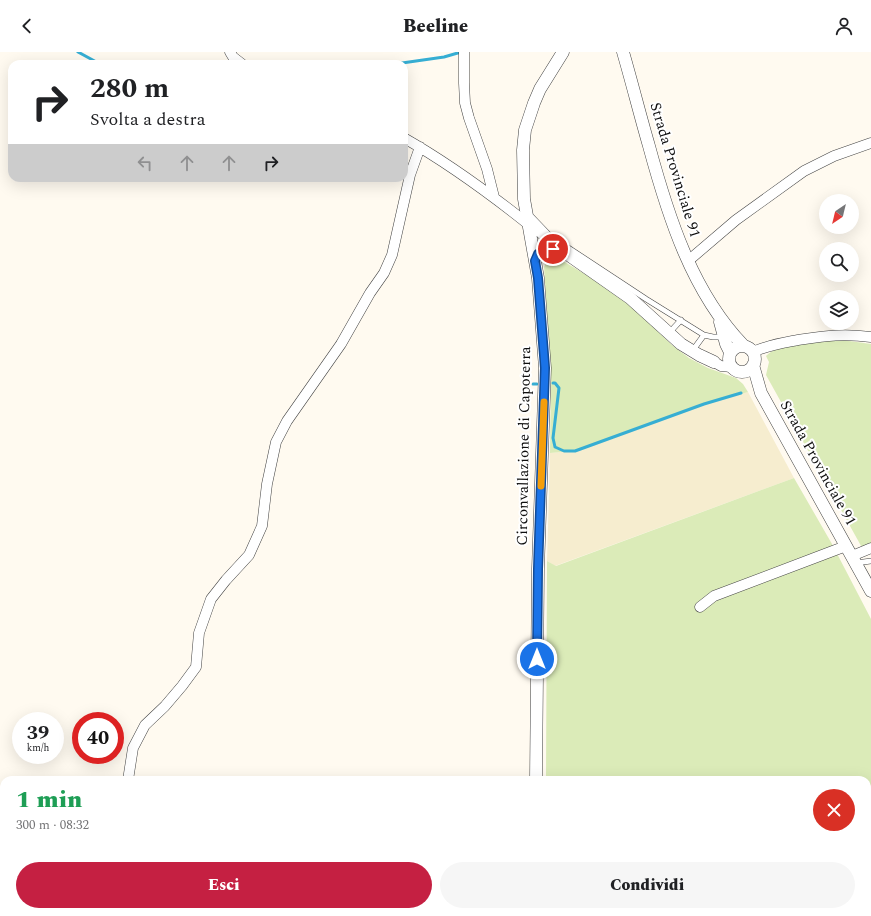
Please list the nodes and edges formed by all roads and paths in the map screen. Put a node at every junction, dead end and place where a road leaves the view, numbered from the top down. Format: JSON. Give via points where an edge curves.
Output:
{"nodes":[{"id":1,"x":230,"y":52,"type":"edge"},
{"id":2,"x":563,"y":52,"type":"edge"},
{"id":3,"x":623,"y":52,"type":"edge"},
{"id":4,"x":464,"y":55,"type":"edge"},
{"id":5,"x":237,"y":60,"type":"edge"},
{"id":6,"x":408,"y":140,"type":"edge"},
{"id":7,"x":871,"y":143,"type":"edge"},
{"id":8,"x":420,"y":147,"type":"junction"},
{"id":9,"x":494,"y":197,"type":"junction"},
{"id":10,"x":525,"y":203,"type":"junction"},
{"id":11,"x":514,"y":212,"type":"junction"},
{"id":12,"x":528,"y":221,"type":"junction"},
{"id":13,"x":562,"y":250,"type":"junction"},
{"id":14,"x":535,"y":261,"type":"junction"},
{"id":15,"x":688,"y":261,"type":"junction"},
{"id":16,"x":718,"y":315,"type":"junction"},
{"id":17,"x":681,"y":320,"type":"junction"},
{"id":18,"x":669,"y":334,"type":"junction"},
{"id":19,"x":704,"y":335,"type":"junction"},
{"id":20,"x":724,"y":337,"type":"junction"},
{"id":21,"x":871,"y":337,"type":"edge"},
{"id":22,"x":748,"y":349,"type":"junction"},
{"id":23,"x":692,"y":351,"type":"junction"},
{"id":24,"x":714,"y":362,"type":"joint"},
{"id":25,"x":733,"y":362,"type":"junction"},
{"id":26,"x":753,"y":366,"type":"junction"},
{"id":27,"x":761,"y":393,"type":"junction"},
{"id":28,"x":871,"y":548,"type":"edge"},
{"id":29,"x":851,"y":555,"type":"junction"},
{"id":30,"x":871,"y":561,"type":"edge"},
{"id":31,"x":871,"y":591,"type":"edge"},
{"id":32,"x":700,"y":607,"type":"dead end"},
{"id":33,"x":129,"y":776,"type":"edge"},
{"id":34,"x":536,"y":776,"type":"edge"}],
"edges":[{"from":1,"to":5,"type":"street"},
{"from":2,"to":10,"type":"street","name":"Circonvallazione di Capoterra","via":[[540,89],[525,130]]},
{"from":3,"to":15,"type":"street","name":"Strada Provinciale 91","via":[[662,191]]},
{"from":4,"to":9,"type":"street","via":[[465,103],[468,118],[487,169]]},
{"from":6,"to":8,"type":"street"},
{"from":7,"to":15,"type":"street","via":[[804,170],[736,220]]},
{"from":8,"to":9,"type":"street"},
{"from":8,"to":33,"type":"street","via":[[410,175],[392,255],[384,273],[341,344],[287,421],[276,442],[262,526],[252,550],[211,599],[199,633],[196,667],[165,706],[145,725],[133,748]]},
{"from":9,"to":11,"type":"street"},
{"from":10,"to":11,"type":"street","via":[[519,211]]},
{"from":10,"to":12,"type":"street","name":"Circonvallazione di Capoterra"},
{"from":11,"to":12,"type":"street"},
{"from":12,"to":13,"type":"street"},
{"from":12,"to":14,"type":"street","name":"Circonvallazione di Capoterra"},
{"from":13,"to":14,"type":"street","via":[[543,250]]},
{"from":13,"to":17,"type":"lane","via":[[567,246]]},
{"from":13,"to":18,"type":"street","via":[[630,298]]},
{"from":14,"to":34,"type":"street","name":"Circonvallazione di Capoterra","via":[[545,368],[538,569]]},
{"from":15,"to":16,"type":"street","name":"Strada Provinciale 91"},
{"from":16,"to":20,"type":"street"},
{"from":16,"to":22,"type":"street"},
{"from":17,"to":18,"type":"lane"},
{"from":17,"to":19,"type":"lane"},
{"from":18,"to":23,"type":"street"},
{"from":19,"to":20,"type":"lane","via":[[713,338]]},
{"from":19,"to":23,"type":"lane"},
{"from":20,"to":25,"type":"street"},
{"from":21,"to":22,"type":"street","via":[[829,335]]},
{"from":22,"to":25,"type":"street","via":[[735,347]]},
{"from":22,"to":26,"type":"street","via":[[755,357]]},
{"from":23,"to":24,"type":"street"},
{"from":24,"to":25,"type":"street"},
{"from":25,"to":26,"type":"street","via":[[750,369]]},
{"from":25,"to":27,"type":"street"},
{"from":26,"to":27,"type":"street"},
{"from":27,"to":29,"type":"street","name":"Strada Provinciale 91"},
{"from":28,"to":29,"type":"street"},
{"from":29,"to":30,"type":"lane"},
{"from":29,"to":31,"type":"street","name":"Strada Provinciale 91"},
{"from":29,"to":32,"type":"street","via":[[714,596]]}]}
